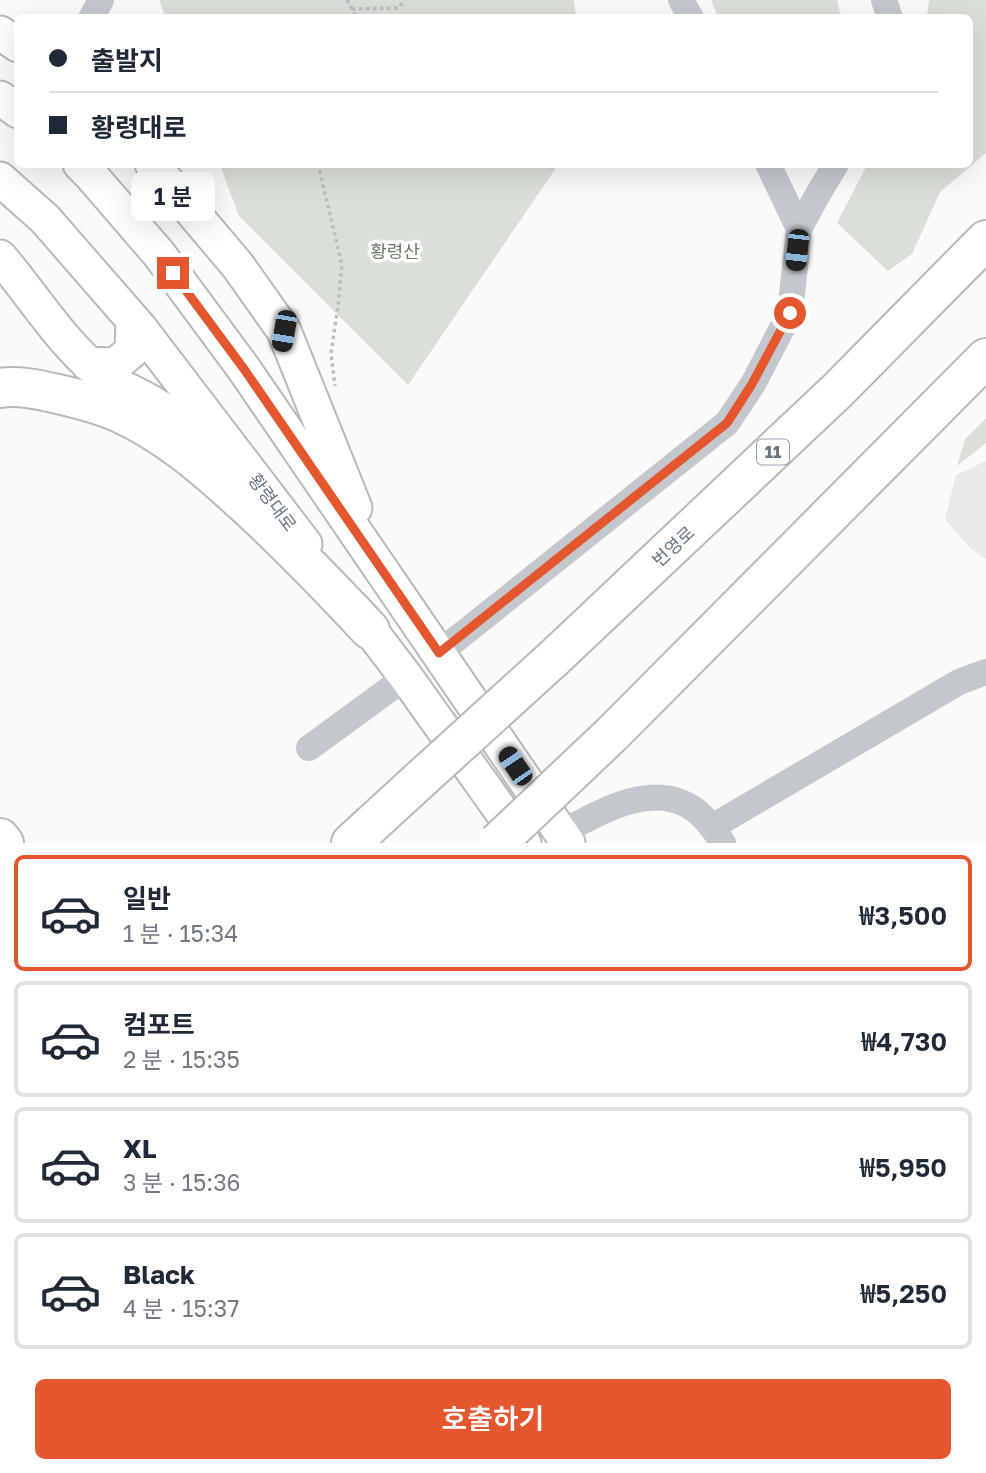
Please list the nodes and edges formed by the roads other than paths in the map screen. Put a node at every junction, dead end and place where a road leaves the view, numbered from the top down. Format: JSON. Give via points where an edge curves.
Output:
{"nodes":[{"id":1,"x":84,"y":168,"type":"edge"},
{"id":2,"x":155,"y":168,"type":"edge"},
{"id":3,"x":770,"y":168,"type":"edge"},
{"id":4,"x":834,"y":168,"type":"edge"},
{"id":5,"x":0,"y":179,"type":"edge"},
{"id":6,"x":799,"y":229,"type":"junction"},
{"id":7,"x":986,"y":240,"type":"edge"},
{"id":8,"x":0,"y":257,"type":"edge"},
{"id":9,"x":132,"y":320,"type":"junction"},
{"id":10,"x":284,"y":331,"type":"junction"},
{"id":11,"x":230,"y":349,"type":"junction"},
{"id":12,"x":986,"y":358,"type":"edge"},
{"id":13,"x":88,"y":364,"type":"junction"},
{"id":14,"x":0,"y":388,"type":"edge"},
{"id":15,"x":264,"y":489,"type":"junction"},
{"id":16,"x":376,"y":562,"type":"junction"},
{"id":17,"x":370,"y":630,"type":"junction"},
{"id":18,"x":439,"y":653,"type":"junction"},
{"id":19,"x":986,"y":672,"type":"edge"},
{"id":20,"x":406,"y":677,"type":"junction"},
{"id":21,"x":309,"y":747,"type":"dead end"},
{"id":22,"x":384,"y":815,"type":"junction"},
{"id":23,"x":718,"y":835,"type":"edge"},
{"id":24,"x":0,"y":838,"type":"edge"},
{"id":25,"x":565,"y":838,"type":"edge"},
{"id":26,"x":4,"y":843,"type":"edge"},
{"id":27,"x":337,"y":843,"type":"edge"},
{"id":28,"x":351,"y":843,"type":"edge"},
{"id":29,"x":497,"y":843,"type":"edge"},
{"id":30,"x":524,"y":843,"type":"edge"}],
"edges":[{"from":1,"to":11,"type":"main road","via":[[159,254]]},
{"from":2,"to":10,"type":"main road","via":[[238,266]]},
{"from":3,"to":6,"type":"street"},
{"from":4,"to":6,"type":"street"},
{"from":5,"to":9,"type":"main road","name":"황령대로","via":[[45,219]]},
{"from":6,"to":18,"type":"street","via":[[790,313],[727,423]]},
{"from":7,"to":22,"type":"highway","name":"번영로","number":"11","bridge":true,"via":[[838,390]]},
{"from":8,"to":13,"type":"main road"},
{"from":9,"to":13,"type":"main road","via":[[132,351],[115,365]]},
{"from":9,"to":15,"type":"main road","name":"황령대로"},
{"from":10,"to":11,"type":"main road","via":[[280,356],[271,364],[257,363]]},
{"from":10,"to":16,"type":"main road"},
{"from":11,"to":16,"type":"main road"},
{"from":12,"to":29,"type":"highway","bridge":true,"via":[[612,734]]},
{"from":13,"to":15,"type":"main road","via":[[181,422]]},
{"from":14,"to":17,"type":"highway","via":[[77,399],[119,412],[158,433],[278,533]]},
{"from":15,"to":17,"type":"main road","name":"황령대로"},
{"from":16,"to":18,"type":"main road"},
{"from":17,"to":20,"type":"main road","name":"황령대로"},
{"from":18,"to":25,"type":"main road"},
{"from":19,"to":23,"type":"street","via":[[959,682]]},
{"from":20,"to":21,"type":"street"},
{"from":20,"to":30,"type":"main road","name":"황령대로"},
{"from":22,"to":27,"type":"highway"},
{"from":22,"to":28,"type":"highway","name":"번영로","number":"11"},
{"from":23,"to":25,"type":"street","via":[[694,809],[658,797],[610,808]]},
{"from":24,"to":26,"type":"highway"}]}
